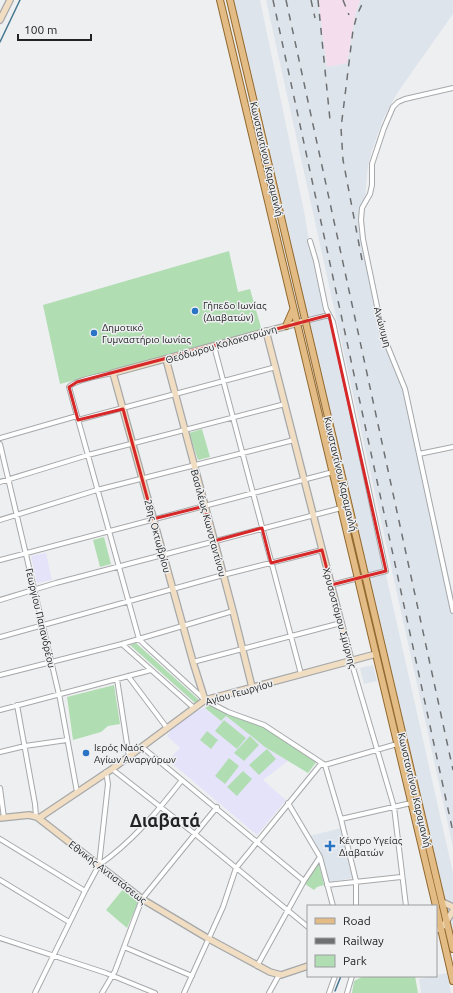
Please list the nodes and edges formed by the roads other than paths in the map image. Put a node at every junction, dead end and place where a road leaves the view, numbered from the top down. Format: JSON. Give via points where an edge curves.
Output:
{"nodes":[{"id":1,"x":10,"y":0,"type":"edge"},
{"id":2,"x":220,"y":0,"type":"edge"},
{"id":3,"x":230,"y":0,"type":"edge"},
{"id":4,"x":0,"y":20,"type":"edge"},
{"id":5,"x":453,"y":88,"type":"edge"},
{"id":6,"x":310,"y":241,"type":"dead end"},
{"id":7,"x":293,"y":308,"type":"junction"},
{"id":8,"x":329,"y":315,"type":"junction"},
{"id":9,"x":305,"y":321,"type":"junction"},
{"id":10,"x":297,"y":323,"type":"junction"},
{"id":11,"x":286,"y":326,"type":"junction"},
{"id":12,"x":266,"y":331,"type":"junction"},
{"id":13,"x":214,"y":346,"type":"junction"},
{"id":14,"x":166,"y":359,"type":"junction"},
{"id":15,"x":276,"y":367,"type":"junction"},
{"id":16,"x":113,"y":373,"type":"junction"},
{"id":17,"x":223,"y":382,"type":"junction"},
{"id":18,"x":175,"y":395,"type":"junction"},
{"id":19,"x":285,"y":404,"type":"junction"},
{"id":20,"x":123,"y":409,"type":"junction"},
{"id":21,"x":77,"y":418,"type":"junction"},
{"id":22,"x":233,"y":418,"type":"junction"},
{"id":23,"x":184,"y":430,"type":"junction"},
{"id":24,"x":0,"y":438,"type":"edge"},
{"id":25,"x":294,"y":440,"type":"junction"},
{"id":26,"x":132,"y":443,"type":"junction"},
{"id":27,"x":0,"y":444,"type":"edge"},
{"id":28,"x":453,"y":447,"type":"edge"},
{"id":29,"x":242,"y":453,"type":"junction"},
{"id":30,"x":419,"y":454,"type":"junction"},
{"id":31,"x":88,"y":455,"type":"junction"},
{"id":32,"x":194,"y":465,"type":"junction"},
{"id":33,"x":332,"y":472,"type":"junction"},
{"id":34,"x":142,"y":478,"type":"junction"},
{"id":35,"x":9,"y":479,"type":"junction"},
{"id":36,"x":304,"y":479,"type":"junction"},
{"id":37,"x":0,"y":482,"type":"edge"},
{"id":38,"x":97,"y":490,"type":"junction"},
{"id":39,"x":252,"y":492,"type":"junction"},
{"id":40,"x":205,"y":506,"type":"junction"},
{"id":41,"x":341,"y":508,"type":"junction"},
{"id":42,"x":18,"y":515,"type":"junction"},
{"id":43,"x":313,"y":515,"type":"junction"},
{"id":44,"x":153,"y":519,"type":"junction"},
{"id":45,"x":0,"y":520,"type":"edge"},
{"id":46,"x":262,"y":528,"type":"junction"},
{"id":47,"x":109,"y":532,"type":"junction"},
{"id":48,"x":214,"y":541,"type":"junction"},
{"id":49,"x":322,"y":550,"type":"junction"},
{"id":50,"x":26,"y":553,"type":"junction"},
{"id":51,"x":163,"y":555,"type":"junction"},
{"id":52,"x":0,"y":560,"type":"edge"},
{"id":53,"x":271,"y":563,"type":"junction"},
{"id":54,"x":119,"y":567,"type":"junction"},
{"id":55,"x":223,"y":575,"type":"junction"},
{"id":56,"x":365,"y":577,"type":"junction"},
{"id":57,"x":358,"y":578,"type":"junction"},
{"id":58,"x":331,"y":586,"type":"junction"},
{"id":59,"x":172,"y":589,"type":"junction"},
{"id":60,"x":35,"y":590,"type":"junction"},
{"id":61,"x":0,"y":600,"type":"edge"},
{"id":62,"x":129,"y":601,"type":"junction"},
{"id":63,"x":233,"y":611,"type":"junction"},
{"id":64,"x":453,"y":611,"type":"edge"},
{"id":65,"x":341,"y":623,"type":"junction"},
{"id":66,"x":44,"y":625,"type":"junction"},
{"id":67,"x":183,"y":626,"type":"junction"},
{"id":68,"x":0,"y":636,"type":"edge"},
{"id":69,"x":291,"y":636,"type":"junction"},
{"id":70,"x":139,"y":638,"type":"junction"},
{"id":71,"x":122,"y":644,"type":"junction"},
{"id":72,"x":242,"y":649,"type":"junction"},
{"id":73,"x":376,"y":654,"type":"junction"},
{"id":74,"x":52,"y":661,"type":"junction"},
{"id":75,"x":352,"y":661,"type":"junction"},
{"id":76,"x":193,"y":662,"type":"junction"},
{"id":77,"x":151,"y":670,"type":"junction"},
{"id":78,"x":301,"y":674,"type":"junction"},
{"id":79,"x":0,"y":675,"type":"edge"},
{"id":80,"x":128,"y":676,"type":"junction"},
{"id":81,"x":117,"y":679,"type":"junction"},
{"id":82,"x":252,"y":687,"type":"junction"},
{"id":83,"x":59,"y":695,"type":"junction"},
{"id":84,"x":205,"y":700,"type":"junction"},
{"id":85,"x":18,"y":705,"type":"junction"},
{"id":86,"x":194,"y":708,"type":"junction"},
{"id":87,"x":0,"y":710,"type":"edge"},
{"id":88,"x":167,"y":728,"type":"junction"},
{"id":89,"x":67,"y":740,"type":"junction"},
{"id":90,"x":397,"y":744,"type":"junction"},
{"id":91,"x":25,"y":746,"type":"junction"},
{"id":92,"x":142,"y":747,"type":"junction"},
{"id":93,"x":377,"y":749,"type":"junction"},
{"id":94,"x":0,"y":752,"type":"edge"},
{"id":95,"x":129,"y":757,"type":"junction"},
{"id":96,"x":326,"y":765,"type":"junction"},
{"id":97,"x":109,"y":771,"type":"junction"},
{"id":98,"x":182,"y":780,"type":"junction"},
{"id":99,"x":0,"y":788,"type":"edge"},
{"id":100,"x":76,"y":792,"type":"junction"},
{"id":101,"x":288,"y":803,"type":"junction"},
{"id":102,"x":411,"y":803,"type":"junction"},
{"id":103,"x":161,"y":807,"type":"junction"},
{"id":104,"x":394,"y":807,"type":"junction"},
{"id":105,"x":217,"y":808,"type":"junction"},
{"id":106,"x":37,"y":817,"type":"junction"},
{"id":107,"x":2,"y":818,"type":"edge"},
{"id":108,"x":341,"y":819,"type":"junction"},
{"id":109,"x":195,"y":834,"type":"junction"},
{"id":110,"x":0,"y":839,"type":"edge"},
{"id":111,"x":257,"y":841,"type":"junction"},
{"id":112,"x":320,"y":857,"type":"junction"},
{"id":113,"x":99,"y":865,"type":"junction"},
{"id":114,"x":236,"y":868,"type":"junction"},
{"id":115,"x":401,"y":877,"type":"junction"},
{"id":116,"x":0,"y":880,"type":"edge"},
{"id":117,"x":304,"y":881,"type":"junction"},
{"id":118,"x":356,"y":881,"type":"junction"},
{"id":119,"x":327,"y":885,"type":"junction"},
{"id":120,"x":85,"y":891,"type":"junction"},
{"id":121,"x":142,"y":899,"type":"junction"},
{"id":122,"x":442,"y":902,"type":"junction"},
{"id":123,"x":333,"y":905,"type":"edge"},
{"id":124,"x":356,"y":905,"type":"edge"},
{"id":125,"x":406,"y":905,"type":"edge"},
{"id":126,"x":436,"y":905,"type":"edge"},
{"id":127,"x":453,"y":907,"type":"edge"},
{"id":128,"x":289,"y":911,"type":"junction"},
{"id":129,"x":453,"y":911,"type":"edge"},
{"id":130,"x":437,"y":918,"type":"edge"},
{"id":131,"x":446,"y":919,"type":"junction"},
{"id":132,"x":70,"y":922,"type":"junction"},
{"id":133,"x":307,"y":926,"type":"edge"},
{"id":134,"x":438,"y":929,"type":"edge"},
{"id":135,"x":0,"y":938,"type":"edge"},
{"id":136,"x":209,"y":939,"type":"junction"},
{"id":137,"x":124,"y":947,"type":"junction"},
{"id":138,"x":453,"y":949,"type":"edge"},
{"id":139,"x":54,"y":955,"type":"junction"},
{"id":140,"x":257,"y":966,"type":"junction"},
{"id":141,"x":307,"y":966,"type":"edge"},
{"id":142,"x":279,"y":975,"type":"junction"},
{"id":143,"x":113,"y":976,"type":"junction"},
{"id":144,"x":192,"y":976,"type":"junction"},
{"id":145,"x":335,"y":977,"type":"edge"},
{"id":146,"x":352,"y":977,"type":"edge"},
{"id":147,"x":453,"y":981,"type":"edge"},
{"id":148,"x":35,"y":993,"type":"edge"},
{"id":149,"x":102,"y":993,"type":"edge"},
{"id":150,"x":155,"y":993,"type":"edge"},
{"id":151,"x":184,"y":993,"type":"edge"},
{"id":152,"x":269,"y":993,"type":"edge"},
{"id":153,"x":328,"y":993,"type":"edge"},
{"id":154,"x":347,"y":993,"type":"edge"}],
"edges":[{"from":1,"to":4,"type":"street"},
{"from":2,"to":7,"type":"main road","name":"Κωνσταντίνου Καραμανλή"},
{"from":3,"to":9,"type":"main road","name":"Κωνσταντίνου Καραμανλή"},
{"from":5,"to":30,"type":"street","name":"Ανώνυμη","via":[[405,99],[393,107],[372,164],[370,194],[362,208],[363,240],[383,335],[405,389]]},
{"from":6,"to":8,"type":"street"},
{"from":7,"to":10,"type":"main road","name":"Κωνσταντίνου Καραμανλή"},
{"from":7,"to":11,"type":"main road"},
{"from":8,"to":9,"type":"street","name":"Θεόδωρου Κολοκοτρώνη"},
{"from":8,"to":56,"type":"street","via":[[333,322],[386,571]]},
{"from":9,"to":10,"type":"street","name":"Θεόδωρου Κολοκοτρώνη"},
{"from":9,"to":56,"type":"main road","name":"Κωνσταντίνου Καραμανλή"},
{"from":10,"to":11,"type":"street","name":"Θεόδωρου Κολοκοτρώνη"},
{"from":10,"to":33,"type":"main road","name":"Κωνσταντίνου Καραμανλή"},
{"from":11,"to":12,"type":"street","name":"Θεόδωρου Κολοκοτρώνη"},
{"from":12,"to":13,"type":"street","name":"Θεόδωρου Κολοκοτρώνη"},
{"from":12,"to":15,"type":"street","name":"Χρυσοστόμου Σμύρνης"},
{"from":13,"to":14,"type":"street","name":"Θεόδωρου Κολοκοτρώνη"},
{"from":13,"to":17,"type":"street"},
{"from":14,"to":16,"type":"street","name":"Θεόδωρου Κολοκοτρώνη"},
{"from":14,"to":18,"type":"street","name":"Βασιλέως Κωνσταντίνου"},
{"from":15,"to":17,"type":"street"},
{"from":15,"to":19,"type":"street","name":"Χρυσοστόμου Σμύρνης"},
{"from":16,"to":20,"type":"street","name":"28ης Οκτωβρίου"},
{"from":16,"to":21,"type":"street","via":[[70,385]]},
{"from":17,"to":18,"type":"street"},
{"from":17,"to":22,"type":"street"},
{"from":18,"to":20,"type":"street"},
{"from":18,"to":23,"type":"street","name":"Βασιλέως Κωνσταντίνου"},
{"from":19,"to":22,"type":"street"},
{"from":19,"to":25,"type":"street","name":"Χρυσοστόμου Σμύρνης"},
{"from":20,"to":21,"type":"street"},
{"from":20,"to":26,"type":"street","name":"28ης Οκτωβρίου"},
{"from":21,"to":24,"type":"street"},
{"from":21,"to":31,"type":"street"},
{"from":22,"to":23,"type":"street"},
{"from":22,"to":29,"type":"street"},
{"from":23,"to":26,"type":"street"},
{"from":23,"to":32,"type":"street","name":"Βασιλέως Κωνσταντίνου"},
{"from":25,"to":29,"type":"street"},
{"from":25,"to":36,"type":"street","name":"Χρυσοστόμου Σμύρνης"},
{"from":26,"to":31,"type":"street"},
{"from":26,"to":34,"type":"street","name":"28ης Οκτωβρίου"},
{"from":27,"to":35,"type":"street","name":"Γεωργίου Παπανδρέου"},
{"from":28,"to":30,"type":"street"},
{"from":29,"to":32,"type":"street"},
{"from":29,"to":39,"type":"street"},
{"from":30,"to":64,"type":"street","name":"Ανώνυμη"},
{"from":31,"to":35,"type":"street"},
{"from":31,"to":38,"type":"street"},
{"from":32,"to":34,"type":"street"},
{"from":32,"to":40,"type":"street","name":"Βασιλέως Κωνσταντίνου"},
{"from":33,"to":36,"type":"street"},
{"from":33,"to":41,"type":"main road","name":"Κωνσταντίνου Καραμανλή"},
{"from":34,"to":38,"type":"street"},
{"from":34,"to":44,"type":"street","name":"28ης Οκτωβρίου"},
{"from":35,"to":37,"type":"street"},
{"from":35,"to":42,"type":"street","name":"Γεωργίου Παπανδρέου"},
{"from":36,"to":39,"type":"street"},
{"from":36,"to":43,"type":"street","name":"Χρυσοστόμου Σμύρνης"},
{"from":38,"to":42,"type":"street"},
{"from":38,"to":47,"type":"street"},
{"from":39,"to":40,"type":"street"},
{"from":39,"to":46,"type":"street"},
{"from":40,"to":44,"type":"street"},
{"from":40,"to":48,"type":"street","name":"Βασιλέως Κωνσταντίνου"},
{"from":41,"to":43,"type":"street"},
{"from":41,"to":57,"type":"main road","name":"Κωνσταντίνου Καραμανλή"},
{"from":42,"to":45,"type":"street"},
{"from":42,"to":50,"type":"street","name":"Γεωργίου Παπανδρέου"},
{"from":43,"to":46,"type":"street"},
{"from":43,"to":49,"type":"street","name":"Χρυσοστόμου Σμύρνης"},
{"from":44,"to":47,"type":"street"},
{"from":44,"to":51,"type":"street","name":"28ης Οκτωβρίου"},
{"from":46,"to":48,"type":"street"},
{"from":46,"to":53,"type":"street"},
{"from":47,"to":50,"type":"street"},
{"from":47,"to":54,"type":"street"},
{"from":48,"to":51,"type":"street"},
{"from":48,"to":55,"type":"street","name":"Βασιλέως Κωνσταντίνου"},
{"from":49,"to":53,"type":"street"},
{"from":49,"to":58,"type":"street","name":"Χρυσοστόμου Σμύρνης"},
{"from":50,"to":52,"type":"street"},
{"from":50,"to":60,"type":"street","name":"Γεωργίου Παπανδρέου"},
{"from":51,"to":54,"type":"street"},
{"from":51,"to":59,"type":"street","name":"28ης Οκτωβρίου"},
{"from":53,"to":55,"type":"street"},
{"from":53,"to":69,"type":"street"},
{"from":54,"to":60,"type":"street"},
{"from":54,"to":62,"type":"street"},
{"from":55,"to":59,"type":"street"},
{"from":55,"to":63,"type":"street","name":"Βασιλέως Κωνσταντίνου"},
{"from":56,"to":57,"type":"street"},
{"from":56,"to":122,"type":"main road","name":"Κωνσταντίνου Καραμανλή"},
{"from":57,"to":58,"type":"street"},
{"from":57,"to":73,"type":"main road","name":"Κωνσταντίνου Καραμανλή"},
{"from":58,"to":65,"type":"street","name":"Χρυσοστόμου Σμύρνης"},
{"from":59,"to":62,"type":"street"},
{"from":59,"to":67,"type":"street","name":"28ης Οκτωβρίου"},
{"from":60,"to":61,"type":"street"},
{"from":60,"to":66,"type":"street","name":"Γεωργίου Παπανδρέου"},
{"from":62,"to":66,"type":"street"},
{"from":62,"to":70,"type":"street"},
{"from":63,"to":67,"type":"street"},
{"from":63,"to":72,"type":"street","name":"Βασιλέως Κωνσταντίνου"},
{"from":65,"to":69,"type":"street"},
{"from":65,"to":75,"type":"street","name":"Χρυσοστόμου Σμύρνης"},
{"from":66,"to":68,"type":"street"},
{"from":66,"to":74,"type":"street","name":"Γεωργίου Παπανδρέου"},
{"from":67,"to":70,"type":"street"},
{"from":67,"to":76,"type":"street","name":"28ης Οκτωβρίου"},
{"from":69,"to":72,"type":"street"},
{"from":69,"to":78,"type":"street"},
{"from":70,"to":71,"type":"street"},
{"from":70,"to":84,"type":"street"},
{"from":71,"to":74,"type":"street"},
{"from":71,"to":77,"type":"street"},
{"from":72,"to":76,"type":"street"},
{"from":72,"to":82,"type":"street","name":"Βασιλέως Κωνσταντίνου"},
{"from":73,"to":75,"type":"street","name":"Αγίου Γεωργίου"},
{"from":73,"to":90,"type":"main road","name":"Κωνσταντίνου Καραμανλή"},
{"from":74,"to":79,"type":"street"},
{"from":74,"to":83,"type":"street","name":"Γεωργίου Παπανδρέου"},
{"from":75,"to":78,"type":"street","name":"Αγίου Γεωργίου"},
{"from":75,"to":93,"type":"street","name":"Χρυσοστόμου Σμύρνης"},
{"from":76,"to":84,"type":"street","name":"28ης Οκτωβρίου"},
{"from":77,"to":80,"type":"street"},
{"from":77,"to":86,"type":"street"},
{"from":78,"to":82,"type":"street","name":"Αγίου Γεωργίου"},
{"from":80,"to":81,"type":"street"},
{"from":80,"to":88,"type":"street"},
{"from":81,"to":83,"type":"street"},
{"from":81,"to":95,"type":"street"},
{"from":82,"to":84,"type":"street","name":"Αγίου Γεωργίου"},
{"from":83,"to":85,"type":"street"},
{"from":83,"to":89,"type":"street","name":"Γεωργίου Παπανδρέου"},
{"from":84,"to":86,"type":"street","name":"Αγίου Γεωργίου"},
{"from":84,"to":96,"type":"street","via":[[228,712],[264,725]]},
{"from":85,"to":87,"type":"street"},
{"from":85,"to":91,"type":"street"},
{"from":86,"to":88,"type":"street","name":"Αγίου Γεωργίου"},
{"from":88,"to":92,"type":"street","name":"Αγίου Γεωργίου"},
{"from":89,"to":91,"type":"street"},
{"from":89,"to":100,"type":"street","name":"Γεωργίου Παπανδρέου"},
{"from":90,"to":93,"type":"street"},
{"from":90,"to":102,"type":"main road","name":"Κωνσταντίνου Καραμανλή"},
{"from":91,"to":94,"type":"street"},
{"from":91,"to":106,"type":"street"},
{"from":92,"to":95,"type":"street","name":"Αγίου Γεωργίου"},
{"from":92,"to":98,"type":"street"},
{"from":93,"to":96,"type":"street"},
{"from":93,"to":104,"type":"street","name":"Χρυσοστόμου Σμύρνης"},
{"from":95,"to":97,"type":"street","name":"Αγίου Γεωργίου"},
{"from":96,"to":101,"type":"street","via":[[320,765]]},
{"from":96,"to":108,"type":"street"},
{"from":97,"to":100,"type":"street","name":"Αγίου Γεωργίου"},
{"from":97,"to":103,"type":"street"},
{"from":97,"to":113,"type":"street"},
{"from":98,"to":103,"type":"street"},
{"from":98,"to":105,"type":"street"},
{"from":99,"to":107,"type":"street"},
{"from":100,"to":106,"type":"street","name":"Αγίου Γεωργίου"},
{"from":101,"to":111,"type":"street"},
{"from":101,"to":112,"type":"street"},
{"from":102,"to":104,"type":"street"},
{"from":102,"to":126,"type":"main road","name":"Κωνσταντίνου Καραμανλή"},
{"from":103,"to":109,"type":"street"},
{"from":103,"to":113,"type":"street","via":[[118,851]]},
{"from":104,"to":108,"type":"street"},
{"from":104,"to":115,"type":"street","name":"Χρυσοστόμου Σμύρνης"},
{"from":105,"to":109,"type":"street"},
{"from":105,"to":111,"type":"street"},
{"from":106,"to":107,"type":"street","via":[[29,815]]},
{"from":106,"to":113,"type":"street","name":"Εθνικής Αντιστάσεως"},
{"from":108,"to":118,"type":"street"},
{"from":109,"to":114,"type":"street"},
{"from":109,"to":121,"type":"street"},
{"from":110,"to":120,"type":"street"},
{"from":111,"to":114,"type":"street"},
{"from":111,"to":117,"type":"street"},
{"from":112,"to":117,"type":"street"},
{"from":112,"to":119,"type":"street"},
{"from":113,"to":120,"type":"street"},
{"from":113,"to":121,"type":"street","name":"Εθνικής Αντιστάσεως"},
{"from":114,"to":128,"type":"street"},
{"from":114,"to":136,"type":"street"},
{"from":115,"to":118,"type":"street"},
{"from":115,"to":125,"type":"street","name":"Χρυσοστόμου Σμύρνης"},
{"from":116,"to":132,"type":"street"},
{"from":117,"to":128,"type":"street"},
{"from":118,"to":119,"type":"street"},
{"from":118,"to":124,"type":"street"},
{"from":119,"to":123,"type":"street"},
{"from":120,"to":132,"type":"street"},
{"from":121,"to":136,"type":"street","name":"Εθνικής Αντιστάσεως"},
{"from":121,"to":137,"type":"street"},
{"from":122,"to":127,"type":"street"},
{"from":122,"to":131,"type":"main road","name":"Κωνσταντίνου Καραμανλή"},
{"from":128,"to":133,"type":"street"},
{"from":128,"to":140,"type":"street"},
{"from":129,"to":131,"type":"street"},
{"from":130,"to":134,"type":"main road","name":"Κωνσταντίνου Καραμανλή"},
{"from":131,"to":134,"type":"street"},
{"from":131,"to":138,"type":"main road","name":"Κωνσταντίνου Καραμανλή"},
{"from":132,"to":139,"type":"street"},
{"from":134,"to":147,"type":"main road","name":"Κωνσταντίνου Καραμανλή"},
{"from":135,"to":139,"type":"street"},
{"from":136,"to":140,"type":"street","name":"Εθνικής Αντιστάσεως"},
{"from":136,"to":144,"type":"street"},
{"from":137,"to":143,"type":"street"},
{"from":137,"to":144,"type":"street"},
{"from":139,"to":143,"type":"street"},
{"from":139,"to":148,"type":"street"},
{"from":140,"to":142,"type":"street","name":"Εθνικής Αντιστάσεως"},
{"from":141,"to":142,"type":"street"},
{"from":142,"to":152,"type":"street"},
{"from":143,"to":149,"type":"street"},
{"from":143,"to":150,"type":"street"},
{"from":144,"to":151,"type":"street"},
{"from":145,"to":153,"type":"street"},
{"from":146,"to":154,"type":"street"}]}
